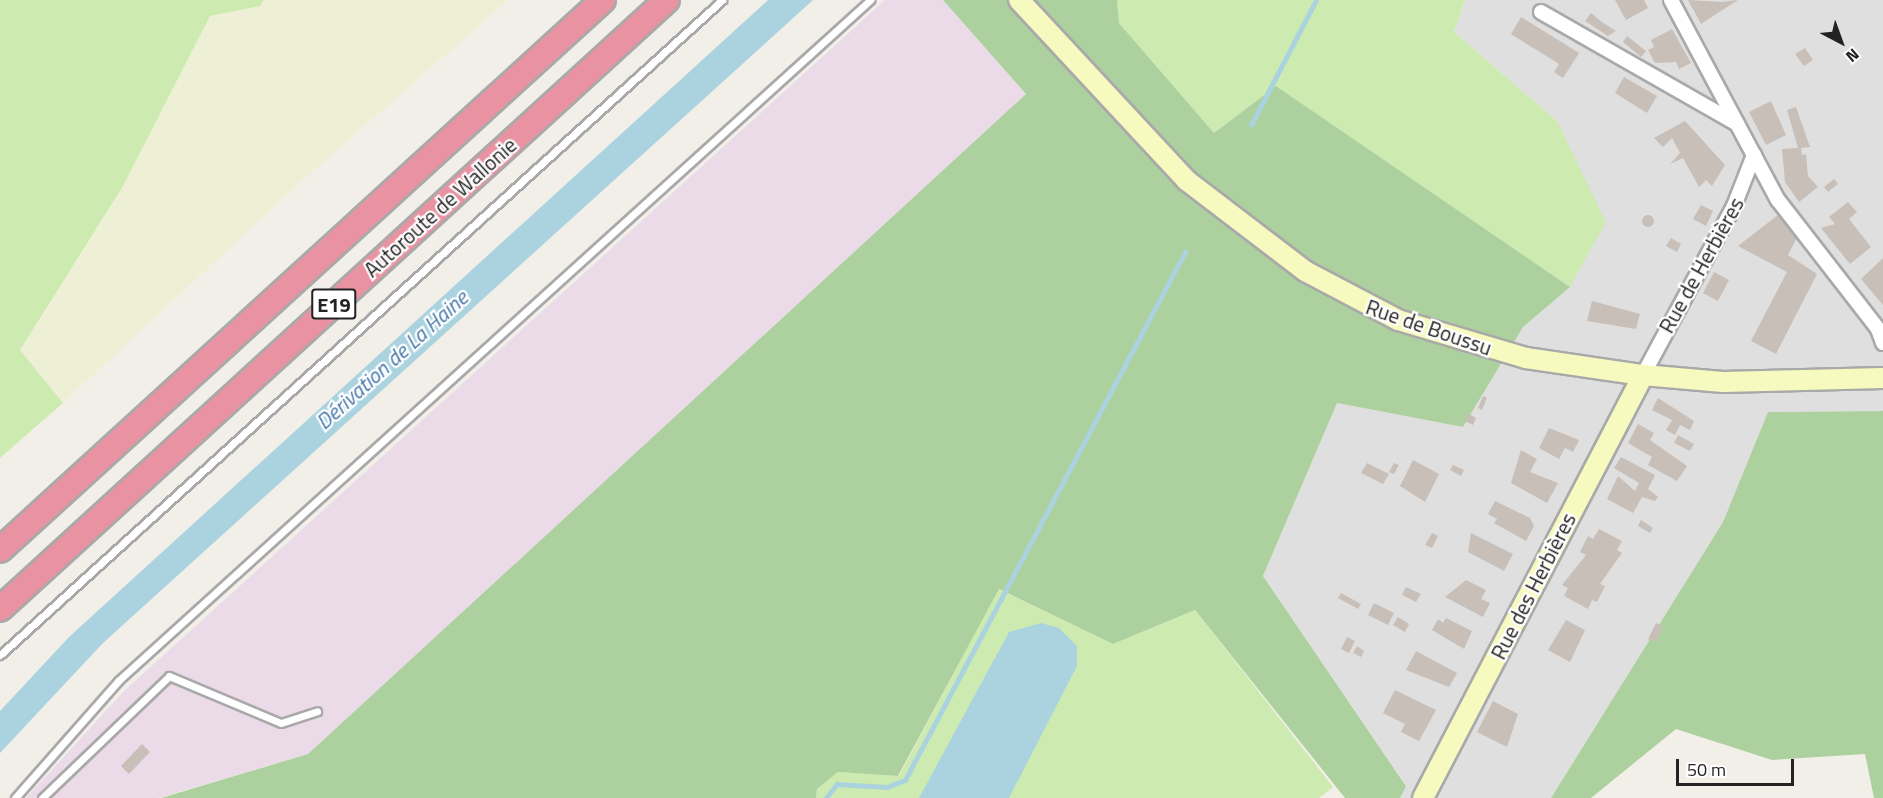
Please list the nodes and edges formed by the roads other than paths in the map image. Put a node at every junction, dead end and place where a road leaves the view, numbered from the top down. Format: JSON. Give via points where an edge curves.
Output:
{"nodes":[{"id":1,"x":603,"y":0,"type":"edge"},
{"id":2,"x":668,"y":0,"type":"edge"},
{"id":3,"x":722,"y":0,"type":"edge"},
{"id":4,"x":870,"y":0,"type":"edge"},
{"id":5,"x":1019,"y":0,"type":"edge"},
{"id":6,"x":1671,"y":0,"type":"edge"},
{"id":7,"x":1541,"y":12,"type":"dead end"},
{"id":8,"x":1738,"y":124,"type":"junction"},
{"id":9,"x":1754,"y":154,"type":"junction"},
{"id":10,"x":1883,"y":343,"type":"edge"},
{"id":11,"x":1643,"y":375,"type":"junction"},
{"id":12,"x":1883,"y":378,"type":"edge"},
{"id":13,"x":0,"y":550,"type":"edge"},
{"id":14,"x":0,"y":609,"type":"edge"},
{"id":15,"x":0,"y":655,"type":"edge"},
{"id":16,"x":317,"y":711,"type":"dead end"},
{"id":17,"x":15,"y":798,"type":"edge"},
{"id":18,"x":42,"y":798,"type":"edge"},
{"id":19,"x":1423,"y":798,"type":"edge"}],
"edges":[{"from":1,"to":13,"type":"highway","name":"Autoroute de Wallonie","number":"E19"},
{"from":2,"to":14,"type":"highway","name":"Autoroute de Wallonie","number":"E19"},
{"from":3,"to":15,"type":"lane"},
{"from":4,"to":17,"type":"lane","via":[[118,681]]},
{"from":5,"to":11,"type":"street","name":"Rue de Boussu","via":[[1186,180],[1263,242],[1350,299],[1398,320],[1526,358]]},
{"from":6,"to":8,"type":"street"},
{"from":7,"to":8,"type":"street"},
{"from":8,"to":9,"type":"street"},
{"from":9,"to":10,"type":"street","via":[[1778,200],[1878,329]]},
{"from":9,"to":11,"type":"street","name":"Rue de Herbières","via":[[1730,215]]},
{"from":11,"to":12,"type":"street","name":"Rue de Boussu","via":[[1723,382]]},
{"from":11,"to":19,"type":"street","name":"Rue des Herbières"},
{"from":16,"to":18,"type":"lane","via":[[281,723],[169,676]]}]}
